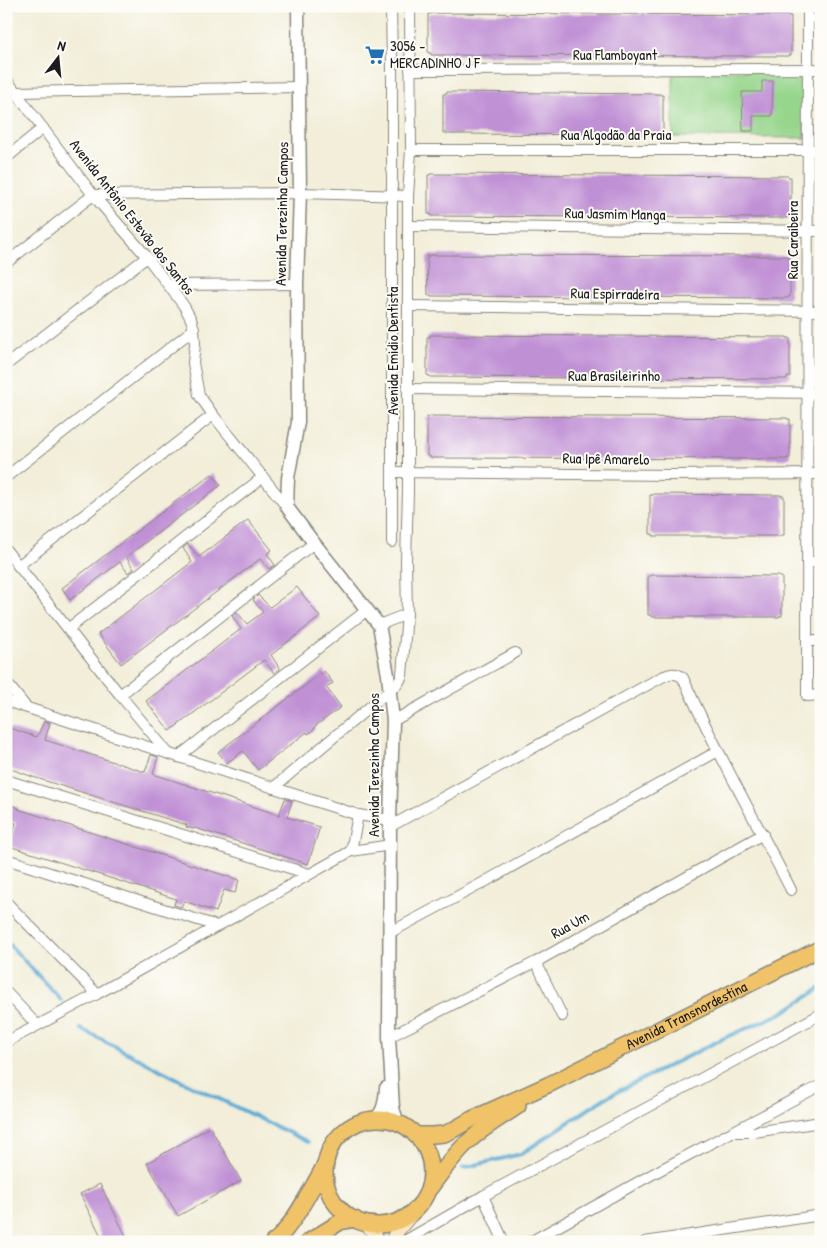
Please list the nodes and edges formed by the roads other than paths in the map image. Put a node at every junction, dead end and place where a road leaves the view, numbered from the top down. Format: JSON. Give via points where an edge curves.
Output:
{"nodes":[{"id":1,"x":298,"y":6,"type":"edge"},
{"id":2,"x":390,"y":6,"type":"edge"},
{"id":3,"x":410,"y":6,"type":"edge"},
{"id":4,"x":808,"y":6,"type":"edge"},
{"id":5,"x":808,"y":69,"type":"junction"},
{"id":6,"x":821,"y":69,"type":"edge"},
{"id":7,"x":410,"y":70,"type":"junction"},
{"id":8,"x":6,"y":79,"type":"edge"},
{"id":9,"x":298,"y":87,"type":"junction"},
{"id":10,"x":16,"y":92,"type":"junction"},
{"id":11,"x":43,"y":128,"type":"junction"},
{"id":12,"x":411,"y":150,"type":"junction"},
{"id":13,"x":808,"y":150,"type":"junction"},
{"id":14,"x":821,"y":150,"type":"edge"},
{"id":15,"x":6,"y":158,"type":"edge"},
{"id":16,"x":300,"y":193,"type":"junction"},
{"id":17,"x":93,"y":195,"type":"junction"},
{"id":18,"x":392,"y":195,"type":"junction"},
{"id":19,"x":408,"y":196,"type":"junction"},
{"id":20,"x":408,"y":226,"type":"junction"},
{"id":21,"x":808,"y":231,"type":"junction"},
{"id":22,"x":821,"y":231,"type":"edge"},
{"id":23,"x":147,"y":257,"type":"junction"},
{"id":24,"x":6,"y":263,"type":"edge"},
{"id":25,"x":297,"y":284,"type":"junction"},
{"id":26,"x":168,"y":285,"type":"junction"},
{"id":27,"x":408,"y":306,"type":"junction"},
{"id":28,"x":808,"y":311,"type":"junction"},
{"id":29,"x":821,"y":311,"type":"edge"},
{"id":30,"x":194,"y":329,"type":"junction"},
{"id":31,"x":6,"y":365,"type":"edge"},
{"id":32,"x":407,"y":389,"type":"junction"},
{"id":33,"x":807,"y":393,"type":"junction"},
{"id":34,"x":821,"y":393,"type":"edge"},
{"id":35,"x":214,"y":415,"type":"junction"},
{"id":36,"x":392,"y":472,"type":"junction"},
{"id":37,"x":407,"y":472,"type":"junction"},
{"id":38,"x":807,"y":474,"type":"junction"},
{"id":39,"x":821,"y":474,"type":"edge"},
{"id":40,"x":6,"y":477,"type":"edge"},
{"id":41,"x":263,"y":478,"type":"junction"},
{"id":42,"x":287,"y":507,"type":"junction"},
{"id":43,"x":392,"y":542,"type":"dead end"},
{"id":44,"x":314,"y":543,"type":"junction"},
{"id":45,"x":6,"y":550,"type":"edge"},
{"id":46,"x":807,"y":562,"type":"junction"},
{"id":47,"x":821,"y":562,"type":"edge"},
{"id":48,"x":18,"y":566,"type":"junction"},
{"id":49,"x":367,"y":610,"type":"junction"},
{"id":50,"x":407,"y":614,"type":"junction"},
{"id":51,"x":379,"y":625,"type":"junction"},
{"id":52,"x":68,"y":629,"type":"junction"},
{"id":53,"x":807,"y":641,"type":"junction"},
{"id":54,"x":821,"y":641,"type":"edge"},
{"id":55,"x":515,"y":653,"type":"dead end"},
{"id":56,"x":6,"y":682,"type":"edge"},
{"id":57,"x":390,"y":690,"type":"junction"},
{"id":58,"x":120,"y":695,"type":"junction"},
{"id":59,"x":821,"y":695,"type":"edge"},
{"id":60,"x":6,"y":701,"type":"edge"},
{"id":61,"x":26,"y":708,"type":"junction"},
{"id":62,"x":393,"y":721,"type":"junction"},
{"id":63,"x":718,"y":751,"type":"junction"},
{"id":64,"x":173,"y":755,"type":"junction"},
{"id":65,"x":6,"y":780,"type":"edge"},
{"id":66,"x":273,"y":788,"type":"junction"},
{"id":67,"x":358,"y":815,"type":"junction"},
{"id":68,"x":391,"y":823,"type":"junction"},
{"id":69,"x":763,"y":834,"type":"junction"},
{"id":70,"x":391,"y":845,"type":"junction"},
{"id":71,"x":351,"y":851,"type":"junction"},
{"id":72,"x":6,"y":859,"type":"edge"},
{"id":73,"x":309,"y":874,"type":"junction"},
{"id":74,"x":791,"y":890,"type":"dead end"},
{"id":75,"x":6,"y":902,"type":"edge"},
{"id":76,"x":217,"y":926,"type":"junction"},
{"id":77,"x":389,"y":933,"type":"junction"},
{"id":78,"x":821,"y":948,"type":"edge"},
{"id":79,"x":536,"y":962,"type":"junction"},
{"id":80,"x":6,"y":992,"type":"edge"},
{"id":81,"x":97,"y":994,"type":"junction"},
{"id":82,"x":821,"y":1014,"type":"edge"},
{"id":83,"x":562,"y":1016,"type":"dead end"},
{"id":84,"x":37,"y":1025,"type":"junction"},
{"id":85,"x":389,"y":1038,"type":"junction"},
{"id":86,"x":7,"y":1042,"type":"edge"},
{"id":87,"x":390,"y":1056,"type":"junction"},
{"id":88,"x":552,"y":1083,"type":"junction"},
{"id":89,"x":821,"y":1085,"type":"edge"},
{"id":90,"x":374,"y":1120,"type":"junction"},
{"id":91,"x":821,"y":1122,"type":"edge"},
{"id":92,"x":398,"y":1124,"type":"junction"},
{"id":93,"x":731,"y":1133,"type":"junction"},
{"id":94,"x":415,"y":1135,"type":"junction"},
{"id":95,"x":327,"y":1161,"type":"junction"},
{"id":96,"x":428,"y":1191,"type":"junction"},
{"id":97,"x":483,"y":1196,"type":"junction"},
{"id":98,"x":411,"y":1214,"type":"junction"},
{"id":99,"x":821,"y":1215,"type":"edge"},
{"id":100,"x":360,"y":1221,"type":"junction"},
{"id":101,"x":273,"y":1242,"type":"edge"},
{"id":102,"x":308,"y":1242,"type":"edge"},
{"id":103,"x":377,"y":1242,"type":"edge"},
{"id":104,"x":392,"y":1242,"type":"edge"},
{"id":105,"x":403,"y":1242,"type":"edge"},
{"id":106,"x":504,"y":1242,"type":"edge"},
{"id":107,"x":530,"y":1242,"type":"edge"},
{"id":108,"x":645,"y":1242,"type":"edge"}],
"edges":[{"from":1,"to":9,"type":"street","name":"Avenida Terezinha Campos"},
{"from":2,"to":18,"type":"street","name":"Avenida Emidio Dentista"},
{"from":3,"to":7,"type":"street","name":"Avenida Emidio Dentista"},
{"from":4,"to":5,"type":"street","name":"Rua Caraibeira"},
{"from":5,"to":6,"type":"street","name":"Rua Flamboyant"},
{"from":5,"to":7,"type":"street","name":"Rua Flamboyant"},
{"from":5,"to":13,"type":"street","name":"Rua Caraibeira"},
{"from":7,"to":12,"type":"street","name":"Avenida Emidio Dentista"},
{"from":8,"to":10,"type":"street","name":"Avenida Antônio Estevão dos Santos"},
{"from":9,"to":10,"type":"street"},
{"from":9,"to":16,"type":"street","name":"Avenida Terezinha Campos"},
{"from":10,"to":11,"type":"street","name":"Avenida Antônio Estevão dos Santos"},
{"from":11,"to":15,"type":"street"},
{"from":11,"to":17,"type":"street","name":"Avenida Antônio Estevão dos Santos"},
{"from":12,"to":13,"type":"street","name":"Rua Algodão da Praia"},
{"from":12,"to":19,"type":"street","name":"Avenida Emidio Dentista"},
{"from":13,"to":14,"type":"street","name":"Rua Algodão da Praia"},
{"from":13,"to":21,"type":"street","name":"Rua Caraibeira"},
{"from":16,"to":17,"type":"street"},
{"from":16,"to":18,"type":"street"},
{"from":16,"to":25,"type":"street","name":"Avenida Terezinha Campos"},
{"from":17,"to":23,"type":"street","name":"Avenida Antônio Estevão dos Santos"},
{"from":17,"to":24,"type":"street"},
{"from":18,"to":19,"type":"street"},
{"from":18,"to":36,"type":"street","name":"Avenida Emidio Dentista"},
{"from":19,"to":20,"type":"street","name":"Avenida Emidio Dentista"},
{"from":20,"to":21,"type":"street","name":"Rua Jasmim Manga"},
{"from":20,"to":27,"type":"street","name":"Avenida Emidio Dentista"},
{"from":21,"to":22,"type":"street","name":"Rua Jasmim Manga"},
{"from":21,"to":28,"type":"street","name":"Rua Caraibeira"},
{"from":23,"to":26,"type":"street","name":"Avenida Antônio Estevão dos Santos"},
{"from":23,"to":31,"type":"street"},
{"from":25,"to":26,"type":"street"},
{"from":25,"to":42,"type":"street","name":"Avenida Terezinha Campos","via":[[298,422],[288,478]]},
{"from":26,"to":30,"type":"street","name":"Avenida Antônio Estevão dos Santos","via":[[184,306]]},
{"from":27,"to":28,"type":"street","name":"Rua Espirradeira"},
{"from":27,"to":32,"type":"street","name":"Avenida Emidio Dentista"},
{"from":28,"to":29,"type":"street","name":"Rua Espirradeira"},
{"from":28,"to":33,"type":"street","name":"Rua Caraibeira"},
{"from":30,"to":35,"type":"street","name":"Avenida Antônio Estevão dos Santos","via":[[193,363],[199,395]]},
{"from":30,"to":40,"type":"street"},
{"from":32,"to":33,"type":"street","name":"Rua Brasileirinho"},
{"from":32,"to":37,"type":"street","name":"Avenida Emidio Dentista"},
{"from":33,"to":34,"type":"street","name":"Rua Brasileirinho"},
{"from":33,"to":38,"type":"street","name":"Rua Caraibeira"},
{"from":35,"to":41,"type":"street","name":"Avenida Antônio Estevão dos Santos"},
{"from":35,"to":48,"type":"street"},
{"from":36,"to":37,"type":"street","name":"Rua Ipê Amarelo"},
{"from":36,"to":43,"type":"street","name":"Avenida Emidio Dentista"},
{"from":37,"to":38,"type":"street","name":"Rua Ipê Amarelo"},
{"from":37,"to":50,"type":"street","name":"Avenida Emidio Dentista"},
{"from":38,"to":39,"type":"street","name":"Rua Ipê Amarelo"},
{"from":38,"to":46,"type":"street","name":"Rua Caraibeira"},
{"from":41,"to":42,"type":"street","name":"Avenida Antônio Estevão dos Santos"},
{"from":41,"to":52,"type":"street"},
{"from":42,"to":44,"type":"street","name":"Avenida Terezinha Campos"},
{"from":44,"to":49,"type":"street","name":"Avenida Terezinha Campos"},
{"from":44,"to":58,"type":"street"},
{"from":45,"to":48,"type":"street"},
{"from":46,"to":47,"type":"street"},
{"from":46,"to":53,"type":"street","name":"Rua Caraibeira"},
{"from":48,"to":52,"type":"street"},
{"from":49,"to":51,"type":"street","name":"Avenida Terezinha Campos"},
{"from":49,"to":64,"type":"street"},
{"from":50,"to":51,"type":"street"},
{"from":50,"to":57,"type":"street","name":"Avenida Emidio Dentista","via":[[402,675]]},
{"from":51,"to":57,"type":"street","name":"Avenida Terezinha Campos"},
{"from":52,"to":58,"type":"street"},
{"from":53,"to":54,"type":"street"},
{"from":53,"to":59,"type":"street","name":"Rua Caraibeira","via":[[807,696]]},
{"from":55,"to":62,"type":"street"},
{"from":56,"to":61,"type":"street"},
{"from":57,"to":62,"type":"street","name":"Avenida Terezinha Campos"},
{"from":57,"to":66,"type":"street","name":"Avenida Emidio Dentista"},
{"from":58,"to":64,"type":"street"},
{"from":60,"to":61,"type":"street"},
{"from":61,"to":64,"type":"street"},
{"from":62,"to":68,"type":"street","name":"Avenida Terezinha Campos"},
{"from":63,"to":68,"type":"street","via":[[682,678],[678,674],[668,674]]},
{"from":63,"to":69,"type":"street"},
{"from":63,"to":77,"type":"street"},
{"from":64,"to":66,"type":"street"},
{"from":65,"to":73,"type":"street"},
{"from":66,"to":67,"type":"street"},
{"from":67,"to":68,"type":"street"},
{"from":67,"to":71,"type":"street"},
{"from":68,"to":70,"type":"street","name":"Avenida Terezinha Campos"},
{"from":69,"to":74,"type":"street"},
{"from":69,"to":79,"type":"street","name":"Rua Um"},
{"from":70,"to":71,"type":"street"},
{"from":70,"to":77,"type":"street","name":"Avenida Terezinha Campos"},
{"from":71,"to":73,"type":"street"},
{"from":72,"to":76,"type":"street"},
{"from":73,"to":76,"type":"street"},
{"from":75,"to":81,"type":"street"},
{"from":76,"to":81,"type":"street"},
{"from":77,"to":85,"type":"street","name":"Avenida Terezinha Campos"},
{"from":78,"to":88,"type":"main road","name":"Avenida Transnordestina"},
{"from":79,"to":83,"type":"street"},
{"from":79,"to":85,"type":"street","name":"Rua Um"},
{"from":80,"to":84,"type":"street"},
{"from":81,"to":84,"type":"street"},
{"from":82,"to":97,"type":"street"},
{"from":84,"to":86,"type":"street"},
{"from":85,"to":87,"type":"street","name":"Avenida Terezinha Campos"},
{"from":87,"to":90,"type":"street","via":[[383,1109]]},
{"from":87,"to":92,"type":"street","via":[[393,1108]]},
{"from":88,"to":94,"type":"main road","name":"Avenida Transnordestina","via":[[444,1134]]},
{"from":88,"to":96,"type":"main road","name":"Avenida Transnordestina","via":[[470,1139]]},
{"from":89,"to":93,"type":"street"},
{"from":90,"to":92,"type":"main road"},
{"from":90,"to":95,"type":"main road","via":[[346,1130],[334,1144]]},
{"from":91,"to":93,"type":"street"},
{"from":92,"to":94,"type":"main road"},
{"from":93,"to":107,"type":"street"},
{"from":94,"to":96,"type":"main road","via":[[429,1158],[431,1178]]},
{"from":95,"to":100,"type":"main road","via":[[326,1182],[332,1197],[342,1210]]},
{"from":95,"to":101,"type":"main road","via":[[301,1207]]},
{"from":96,"to":98,"type":"main road"},
{"from":97,"to":105,"type":"street"},
{"from":97,"to":106,"type":"street"},
{"from":98,"to":100,"type":"main road","via":[[381,1225]]},
{"from":98,"to":104,"type":"main road"},
{"from":99,"to":108,"type":"street"},
{"from":100,"to":102,"type":"main road","via":[[340,1222]]},
{"from":100,"to":103,"type":"main road","via":[[374,1231]]}]}
